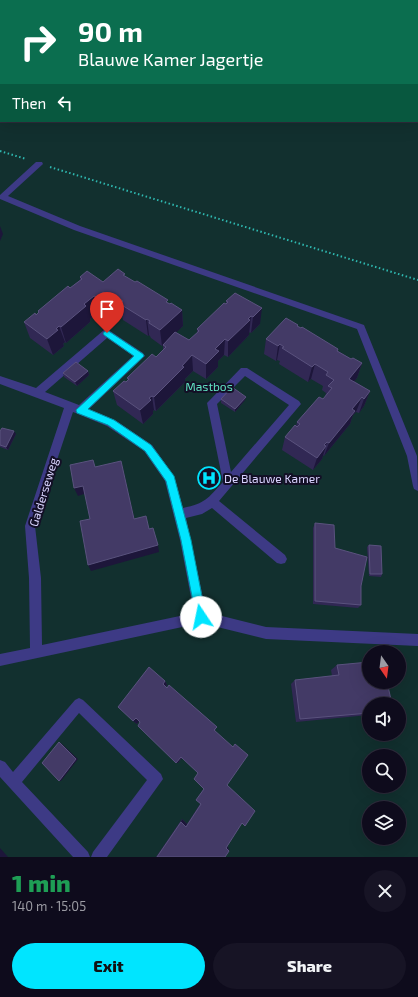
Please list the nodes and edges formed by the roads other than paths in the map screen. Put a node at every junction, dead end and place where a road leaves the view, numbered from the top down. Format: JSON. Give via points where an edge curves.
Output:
{"nodes":[{"id":1,"x":40,"y":164,"type":"road end"},
{"id":2,"x":0,"y":380,"type":"edge"},
{"id":3,"x":37,"y":393,"type":"junction"},
{"id":4,"x":70,"y":406,"type":"junction"},
{"id":5,"x":81,"y":410,"type":"junction"},
{"id":6,"x":228,"y":484,"type":"junction"},
{"id":7,"x":418,"y":486,"type":"edge"},
{"id":8,"x":212,"y":502,"type":"junction"},
{"id":9,"x":179,"y":514,"type":"junction"},
{"id":10,"x":281,"y":559,"type":"dead end"},
{"id":11,"x":201,"y":617,"type":"junction"},
{"id":12,"x":418,"y":640,"type":"edge"},
{"id":13,"x":36,"y":652,"type":"junction"},
{"id":14,"x":0,"y":660,"type":"edge"},
{"id":15,"x":0,"y":767,"type":"edge"},
{"id":16,"x":14,"y":782,"type":"junction"},
{"id":17,"x":83,"y":857,"type":"edge"},
{"id":18,"x":98,"y":857,"type":"edge"}],
"edges":[{"from":1,"to":7,"type":"lane","via":[[2,197],[76,228],[361,327],[412,456]]},
{"from":2,"to":3,"type":"lane"},
{"from":3,"to":4,"type":"lane"},
{"from":3,"to":5,"type":"lane","via":[[107,333],[140,356]]},
{"from":4,"to":5,"type":"lane"},
{"from":4,"to":13,"type":"lane","name":"Galderseweg","via":[[30,526],[35,578]]},
{"from":5,"to":9,"type":"lane","via":[[111,423],[148,448],[170,479]]},
{"from":6,"to":6,"type":"lane","via":[[296,404],[244,371],[212,403]]},
{"from":6,"to":8,"type":"lane"},
{"from":8,"to":9,"type":"lane","via":[[202,509]]},
{"from":8,"to":10,"type":"lane"},
{"from":9,"to":11,"type":"lane"},
{"from":11,"to":12,"type":"lane","via":[[266,633]]},
{"from":11,"to":13,"type":"lane"},
{"from":13,"to":14,"type":"lane"},
{"from":15,"to":16,"type":"lane"},
{"from":16,"to":17,"type":"lane"},
{"from":16,"to":18,"type":"lane","via":[[79,704],[156,779]]}]}
